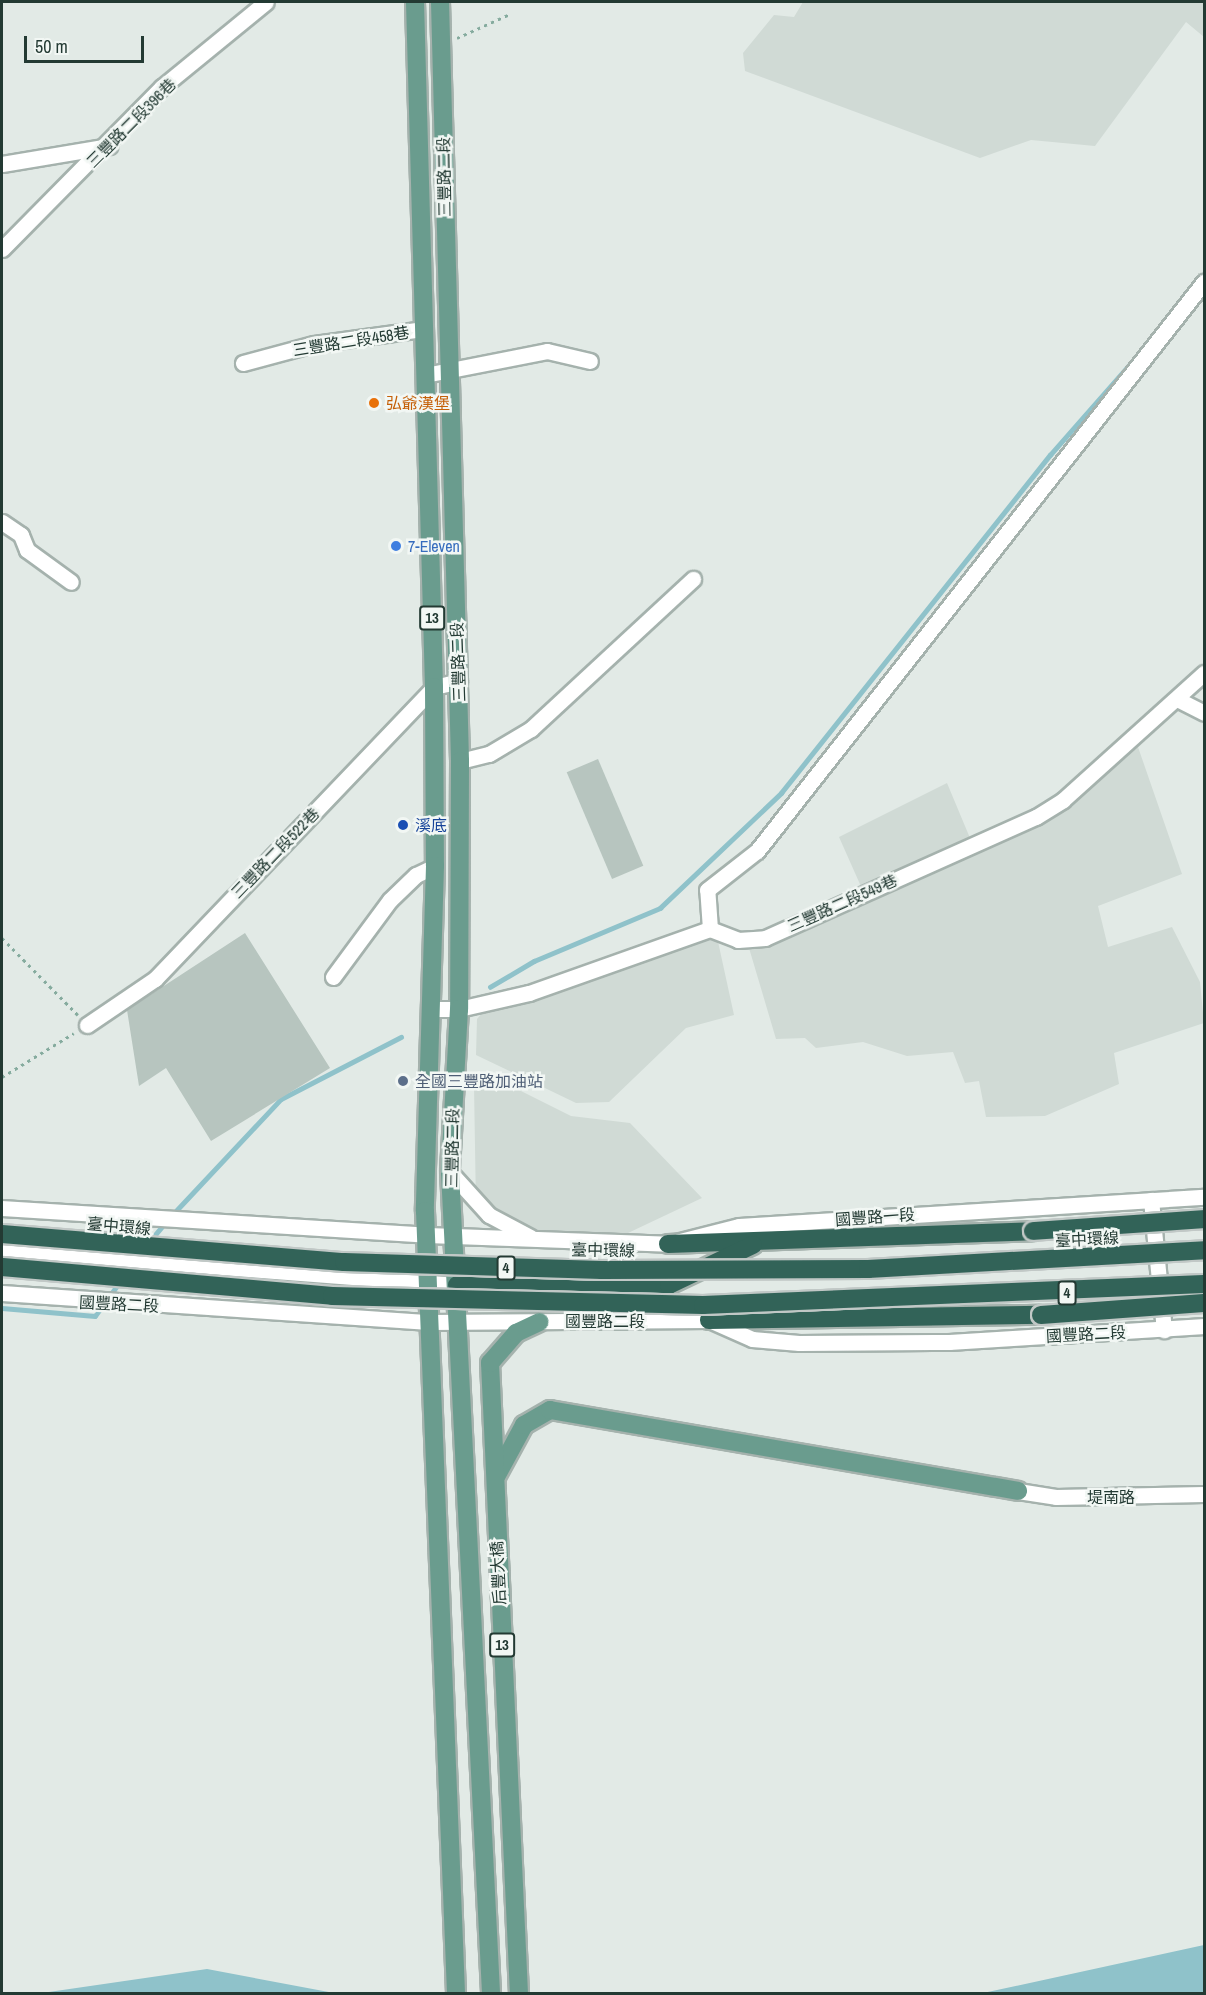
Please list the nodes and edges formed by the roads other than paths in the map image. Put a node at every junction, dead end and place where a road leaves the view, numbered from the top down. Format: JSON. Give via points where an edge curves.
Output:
{"nodes":[{"id":1,"x":266,"y":2,"type":"edge"},
{"id":2,"x":415,"y":2,"type":"edge"},
{"id":3,"x":440,"y":2,"type":"edge"},
{"id":4,"x":109,"y":146,"type":"junction"},
{"id":5,"x":2,"y":164,"type":"edge"},
{"id":6,"x":2,"y":249,"type":"edge"},
{"id":7,"x":1204,"y":282,"type":"edge"},
{"id":8,"x":424,"y":329,"type":"junction"},
{"id":9,"x":590,"y":361,"type":"dead end"},
{"id":10,"x":243,"y":363,"type":"dead end"},
{"id":11,"x":447,"y":373,"type":"junction"},
{"id":12,"x":425,"y":375,"type":"junction"},
{"id":13,"x":2,"y":522,"type":"edge"},
{"id":14,"x":693,"y":579,"type":"dead end"},
{"id":15,"x":71,"y":582,"type":"dead end"},
{"id":16,"x":1204,"y":673,"type":"edge"},
{"id":17,"x":459,"y":681,"type":"junction"},
{"id":18,"x":434,"y":687,"type":"junction"},
{"id":19,"x":1179,"y":700,"type":"junction"},
{"id":20,"x":1204,"y":713,"type":"edge"},
{"id":21,"x":460,"y":761,"type":"junction"},
{"id":22,"x":435,"y":866,"type":"junction"},
{"id":23,"x":710,"y":929,"type":"junction"},
{"id":24,"x":333,"y":977,"type":"dead end"},
{"id":25,"x":430,"y":1008,"type":"junction"},
{"id":26,"x":459,"y":1009,"type":"junction"},
{"id":27,"x":87,"y":1025,"type":"road end"},
{"id":28,"x":450,"y":1172,"type":"junction"},
{"id":29,"x":1204,"y":1197,"type":"edge"},
{"id":30,"x":1150,"y":1200,"type":"junction"},
{"id":31,"x":2,"y":1208,"type":"edge"},
{"id":32,"x":52,"y":1212,"type":"junction"},
{"id":33,"x":1204,"y":1219,"type":"edge"},
{"id":34,"x":2,"y":1233,"type":"edge"},
{"id":35,"x":427,"y":1235,"type":"junction"},
{"id":36,"x":454,"y":1236,"type":"junction"},
{"id":37,"x":548,"y":1241,"type":"junction"},
{"id":38,"x":758,"y":1243,"type":"junction"},
{"id":39,"x":668,"y":1244,"type":"junction"},
{"id":40,"x":2,"y":1250,"type":"edge"},
{"id":41,"x":1204,"y":1250,"type":"edge"},
{"id":42,"x":48,"y":1257,"type":"junction"},
{"id":43,"x":2,"y":1267,"type":"edge"},
{"id":44,"x":428,"y":1283,"type":"junction"},
{"id":45,"x":1204,"y":1284,"type":"edge"},
{"id":46,"x":457,"y":1285,"type":"junction"},
{"id":47,"x":2,"y":1293,"type":"edge"},
{"id":48,"x":1204,"y":1304,"type":"edge"},
{"id":49,"x":709,"y":1320,"type":"junction"},
{"id":50,"x":429,"y":1322,"type":"junction"},
{"id":51,"x":540,"y":1322,"type":"junction"},
{"id":52,"x":458,"y":1323,"type":"junction"},
{"id":53,"x":1204,"y":1326,"type":"edge"},
{"id":54,"x":1164,"y":1330,"type":"junction"},
{"id":55,"x":495,"y":1479,"type":"junction"},
{"id":56,"x":1018,"y":1491,"type":"joint"},
{"id":57,"x":1204,"y":1494,"type":"edge"},
{"id":58,"x":456,"y":1994,"type":"edge"},
{"id":59,"x":491,"y":1994,"type":"edge"},
{"id":60,"x":519,"y":1994,"type":"edge"}],
"edges":[{"from":1,"to":4,"type":"street","name":"三豐路二段396巷","via":[[162,87]]},
{"from":2,"to":8,"type":"main road","name":"三豐路二段","number":"13"},
{"from":3,"to":11,"type":"main road","name":"三豐路二段","number":"13"},
{"from":4,"to":5,"type":"street"},
{"from":4,"to":6,"type":"street","name":"三豐路二段396巷"},
{"from":7,"to":23,"type":"street","via":[[757,851],[707,890]]},
{"from":8,"to":10,"type":"street","name":"三豐路二段458巷","via":[[314,344]]},
{"from":8,"to":12,"type":"main road","name":"三豐路二段","number":"13"},
{"from":9,"to":11,"type":"street","via":[[547,351]]},
{"from":11,"to":12,"type":"street"},
{"from":11,"to":17,"type":"main road","name":"三豐路二段","number":"13"},
{"from":12,"to":18,"type":"main road","name":"三豐路二段","number":"13"},
{"from":13,"to":15,"type":"street","via":[[21,535],[27,550]]},
{"from":14,"to":21,"type":"street","via":[[531,729],[489,754]]},
{"from":16,"to":19,"type":"street","name":"三豐路二段549巷"},
{"from":17,"to":18,"type":"street"},
{"from":17,"to":21,"type":"main road","name":"三豐路二段","number":"13"},
{"from":18,"to":22,"type":"main road","name":"三豐路二段","number":"13"},
{"from":18,"to":27,"type":"street","name":"三豐路二段522巷","via":[[155,979]]},
{"from":19,"to":20,"type":"street"},
{"from":19,"to":23,"type":"street","name":"三豐路二段549巷","via":[[1036,817],[765,938],[738,940]]},
{"from":21,"to":26,"type":"main road","name":"三豐路二段","number":"13"},
{"from":22,"to":24,"type":"street","via":[[416,875],[390,900]]},
{"from":22,"to":25,"type":"main road","name":"三豐路二段","number":"13"},
{"from":23,"to":26,"type":"street","via":[[529,993]]},
{"from":25,"to":26,"type":"street"},
{"from":25,"to":35,"type":"main road","name":"三豐路二段","number":"13"},
{"from":26,"to":28,"type":"main road","name":"三豐路二段","number":"13"},
{"from":28,"to":36,"type":"main road","name":"三豐路二段","number":"13"},
{"from":28,"to":37,"type":"street","via":[[489,1215]]},
{"from":29,"to":30,"type":"street","name":"國豐路一段"},
{"from":30,"to":39,"type":"street","name":"國豐路一段","via":[[739,1226]]},
{"from":30,"to":54,"type":"street"},
{"from":31,"to":32,"type":"street"},
{"from":32,"to":35,"type":"street"},
{"from":32,"to":42,"type":"street"},
{"from":33,"to":38,"type":"highway","bridge":true},
{"from":34,"to":41,"type":"highway","name":"臺中環線","number":"4","bridge":true,"via":[[344,1262],[602,1270],[868,1269]]},
{"from":35,"to":36,"type":"street"},
{"from":35,"to":44,"type":"main road","name":"三豐路二段","number":"13"},
{"from":36,"to":37,"type":"street"},
{"from":36,"to":46,"type":"main road","name":"三豐路二段","number":"13"},
{"from":37,"to":39,"type":"street","name":"國豐路一段"},
{"from":38,"to":39,"type":"highway"},
{"from":38,"to":46,"type":"highway","via":[[669,1285]]},
{"from":40,"to":42,"type":"street"},
{"from":42,"to":44,"type":"street"},
{"from":43,"to":45,"type":"highway","number":"4","bridge":true,"via":[[332,1296],[680,1305]]},
{"from":44,"to":46,"type":"street"},
{"from":44,"to":50,"type":"main road","name":"三豐路二段","number":"13"},
{"from":46,"to":52,"type":"main road","name":"三豐路二段","number":"13"},
{"from":47,"to":50,"type":"street","name":"國豐路二段"},
{"from":48,"to":49,"type":"highway","bridge":true,"via":[[1041,1315]]},
{"from":49,"to":51,"type":"street","name":"國豐路二段"},
{"from":49,"to":54,"type":"street","name":"國豐路二段","via":[[752,1339],[799,1343],[949,1342]]},
{"from":50,"to":52,"type":"street","name":"國豐路二段"},
{"from":50,"to":58,"type":"main road","number":"13"},
{"from":51,"to":52,"type":"street","name":"國豐路二段"},
{"from":51,"to":55,"type":"main road","name":"后豐大橋","number":"13","via":[[516,1333],[490,1363]]},
{"from":52,"to":59,"type":"main road","name":"后豐大橋","number":"13"},
{"from":53,"to":54,"type":"street","name":"國豐路二段"},
{"from":55,"to":56,"type":"main road","via":[[524,1425],[550,1410]]},
{"from":55,"to":60,"type":"main road","name":"后豐大橋","number":"13"},
{"from":56,"to":57,"type":"street","name":"堤南路","via":[[1121,1498]]}]}
